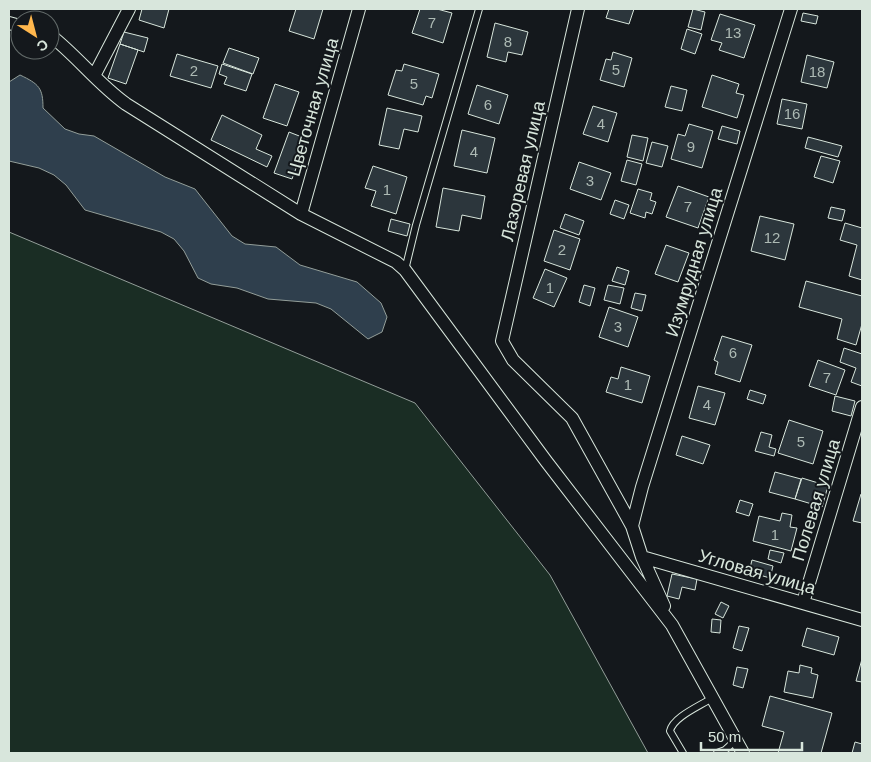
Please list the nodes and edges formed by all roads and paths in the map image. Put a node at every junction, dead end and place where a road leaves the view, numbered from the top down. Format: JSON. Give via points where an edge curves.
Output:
{"nodes":[{"id":1,"x":130,"y":9,"type":"edge"},
{"id":2,"x":358,"y":9,"type":"edge"},
{"id":3,"x":479,"y":9,"type":"edge"},
{"id":4,"x":578,"y":9,"type":"edge"},
{"id":5,"x":791,"y":9,"type":"edge"},
{"id":6,"x":60,"y":43,"type":"edge"},
{"id":7,"x":94,"y":76,"type":"junction"},
{"id":8,"x":301,"y":214,"type":"junction"},
{"id":9,"x":405,"y":270,"type":"junction"},
{"id":10,"x":862,"y":407,"type":"edge"},
{"id":11,"x":632,"y":526,"type":"junction"},
{"id":12,"x":642,"y":557,"type":"junction"},
{"id":13,"x":803,"y":603,"type":"junction"},
{"id":14,"x":862,"y":620,"type":"edge"},
{"id":15,"x":672,"y":625,"type":"junction"},
{"id":16,"x":712,"y":698,"type":"junction"},
{"id":17,"x":736,"y":740,"type":"junction"},
{"id":18,"x":683,"y":753,"type":"edge"},
{"id":19,"x":717,"y":753,"type":"edge"},
{"id":20,"x":743,"y":753,"type":"edge"}],
"edges":[{"from":1,"to":7,"type":"street"},
{"from":2,"to":8,"type":"street","name":"Цветочная улица"},
{"from":3,"to":9,"type":"lane"},
{"from":4,"to":11,"type":"street","name":"Лазоревая улица","via":[[502,341],[513,360],[572,418]]},
{"from":5,"to":11,"type":"street","name":"Изумрудная улица"},
{"from":6,"to":7,"type":"street"},
{"from":7,"to":8,"type":"street","via":[[126,104]]},
{"from":8,"to":9,"type":"street","via":[[396,262]]},
{"from":9,"to":15,"type":"street"},
{"from":10,"to":13,"type":"street","name":"Полевая улица"},
{"from":11,"to":12,"type":"street"},
{"from":12,"to":13,"type":"street","name":"Угловая улица"},
{"from":12,"to":15,"type":"street"},
{"from":13,"to":14,"type":"street","name":"Угловая улица"},
{"from":15,"to":16,"type":"street"},
{"from":16,"to":17,"type":"street"},
{"from":16,"to":18,"type":"lane","via":[[671,726],[670,731]]},
{"from":17,"to":19,"type":"lane"},
{"from":17,"to":20,"type":"street"}]}
